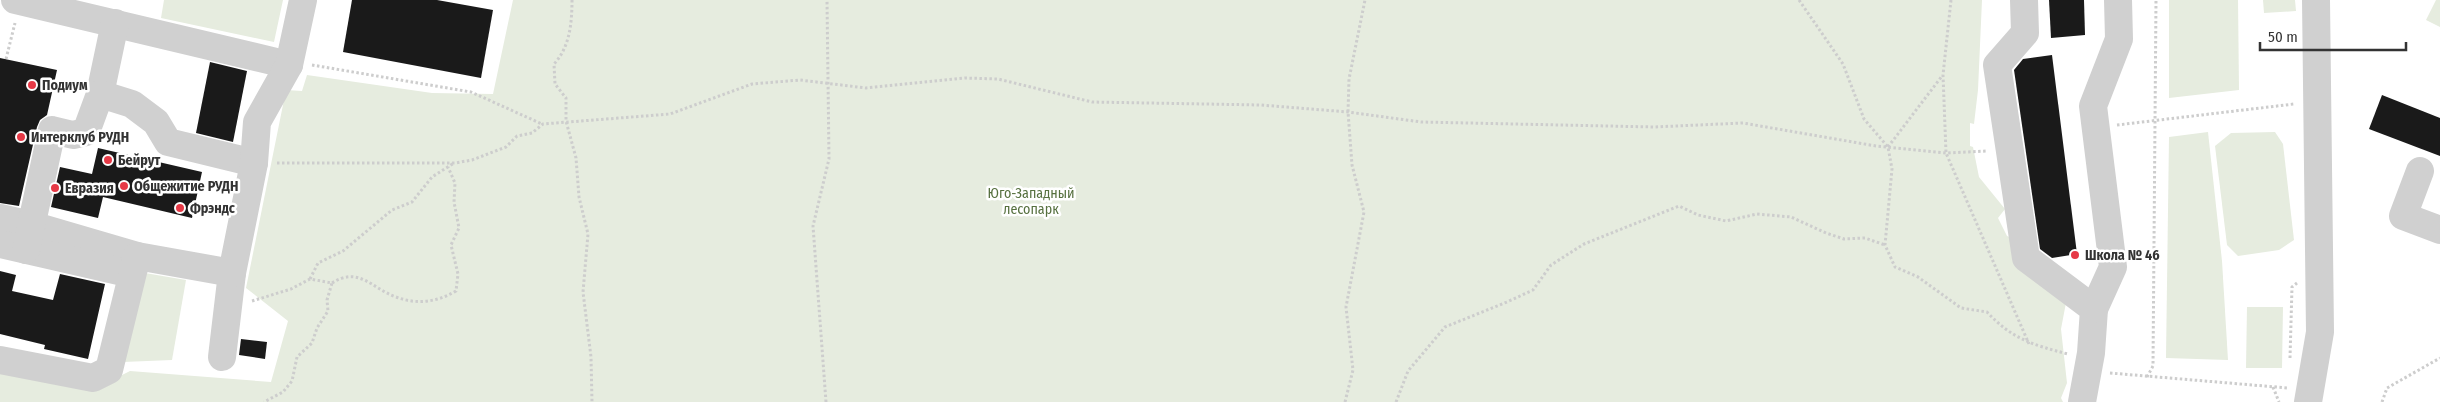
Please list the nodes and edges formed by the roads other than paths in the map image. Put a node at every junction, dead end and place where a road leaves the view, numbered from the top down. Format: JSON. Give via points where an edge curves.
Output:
{"nodes":[{"id":1,"x":15,"y":0,"type":"edge"},
{"id":2,"x":303,"y":0,"type":"edge"},
{"id":3,"x":2024,"y":0,"type":"edge"},
{"id":4,"x":2118,"y":0,"type":"edge"},
{"id":5,"x":2316,"y":0,"type":"edge"},
{"id":6,"x":114,"y":24,"type":"junction"},
{"id":7,"x":289,"y":65,"type":"junction"},
{"id":8,"x":100,"y":94,"type":"junction"},
{"id":9,"x":254,"y":163,"type":"junction"},
{"id":10,"x":2420,"y":171,"type":"dead end"},
{"id":11,"x":0,"y":218,"type":"edge"},
{"id":12,"x":2440,"y":230,"type":"edge"},
{"id":13,"x":28,"y":238,"type":"junction"},
{"id":14,"x":0,"y":244,"type":"edge"},
{"id":15,"x":135,"y":265,"type":"junction"},
{"id":16,"x":232,"y":273,"type":"junction"},
{"id":17,"x":2094,"y":309,"type":"junction"},
{"id":18,"x":222,"y":357,"type":"dead end"},
{"id":19,"x":0,"y":360,"type":"edge"},
{"id":20,"x":2300,"y":395,"type":"edge"},
{"id":21,"x":2082,"y":402,"type":"edge"}],
"edges":[{"from":1,"to":6,"type":"lane"},
{"from":2,"to":7,"type":"lane"},
{"from":3,"to":17,"type":"lane","via":[[2025,32],[1997,65],[2026,258]]},
{"from":4,"to":17,"type":"lane","via":[[2119,39],[2093,106],[2113,267]]},
{"from":5,"to":20,"type":"lane","via":[[2320,332]]},
{"from":6,"to":7,"type":"lane"},
{"from":6,"to":8,"type":"lane"},
{"from":7,"to":9,"type":"lane","via":[[257,122]]},
{"from":8,"to":9,"type":"lane","via":[[132,104],[156,122],[168,142]]},
{"from":8,"to":13,"type":"lane","via":[[86,132],[73,135],[52,130]]},
{"from":9,"to":16,"type":"lane"},
{"from":10,"to":12,"type":"lane","via":[[2403,216]]},
{"from":11,"to":13,"type":"lane"},
{"from":13,"to":14,"type":"lane"},
{"from":13,"to":15,"type":"lane"},
{"from":15,"to":16,"type":"lane"},
{"from":15,"to":19,"type":"lane","via":[[109,370],[93,378]]},
{"from":16,"to":18,"type":"lane"},
{"from":17,"to":21,"type":"lane"}]}
